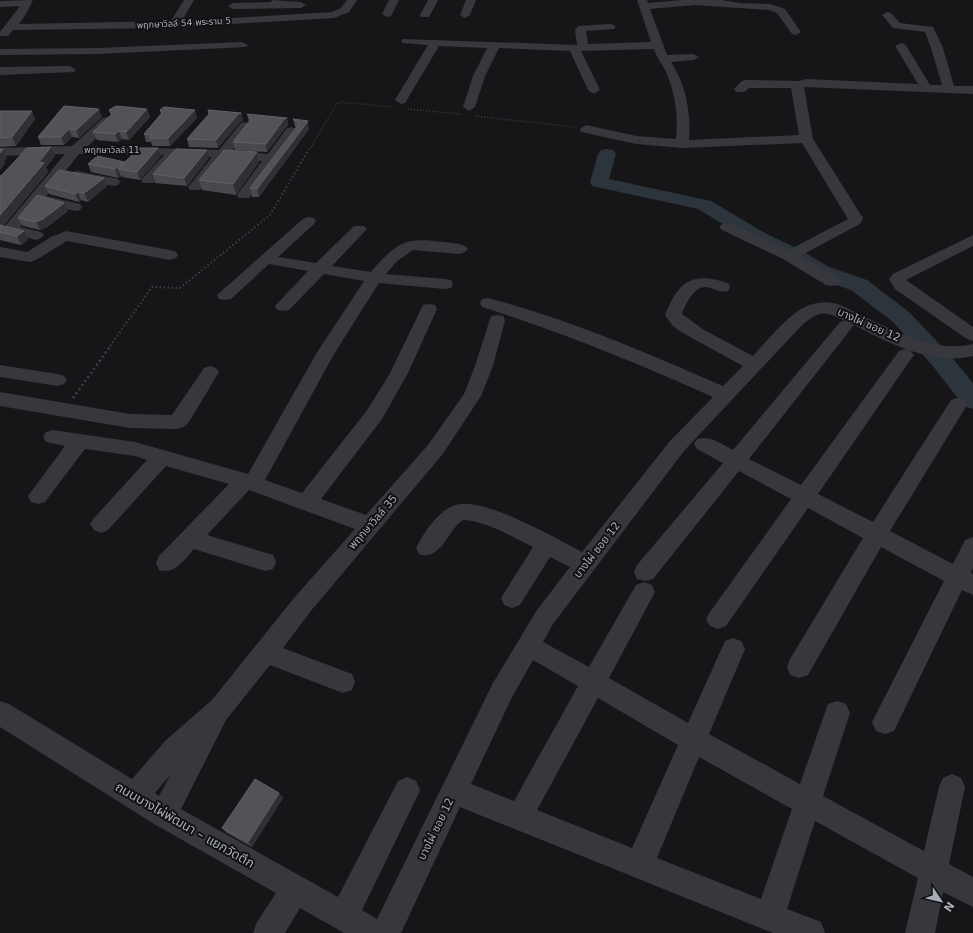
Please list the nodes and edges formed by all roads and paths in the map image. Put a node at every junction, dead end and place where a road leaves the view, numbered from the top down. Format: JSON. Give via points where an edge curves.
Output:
{"nodes":[{"id":1,"x":0,"y":0,"type":"edge"},
{"id":2,"x":189,"y":0,"type":"edge"},
{"id":3,"x":352,"y":0,"type":"edge"},
{"id":4,"x":394,"y":0,"type":"edge"},
{"id":5,"x":432,"y":0,"type":"edge"},
{"id":6,"x":471,"y":0,"type":"edge"},
{"id":7,"x":25,"y":1,"type":"edge"},
{"id":8,"x":276,"y":2,"type":"edge"},
{"id":9,"x":231,"y":3,"type":"edge"},
{"id":10,"x":643,"y":3,"type":"edge"},
{"id":11,"x":0,"y":4,"type":"edge"},
{"id":12,"x":314,"y":5,"type":"dead end"},
{"id":13,"x":0,"y":14,"type":"edge"},
{"id":14,"x":21,"y":14,"type":"junction"},
{"id":15,"x":55,"y":14,"type":"dead end"},
{"id":16,"x":98,"y":14,"type":"dead end"},
{"id":17,"x":386,"y":14,"type":"dead end"},
{"id":18,"x":425,"y":15,"type":"dead end"},
{"id":19,"x":465,"y":15,"type":"dead end"},
{"id":20,"x":887,"y":15,"type":"dead end"},
{"id":21,"x":246,"y":18,"type":"dead end"},
{"id":22,"x":220,"y":19,"type":"junction"},
{"id":23,"x":175,"y":24,"type":"junction"},
{"id":24,"x":11,"y":25,"type":"junction"},
{"id":25,"x":49,"y":25,"type":"junction"},
{"id":26,"x":90,"y":25,"type":"junction"},
{"id":27,"x":610,"y":27,"type":"dead end"},
{"id":28,"x":796,"y":32,"type":"dead end"},
{"id":29,"x":0,"y":38,"type":"edge"},
{"id":30,"x":407,"y":41,"type":"dead end"},
{"id":31,"x":434,"y":44,"type":"junction"},
{"id":32,"x":242,"y":45,"type":"dead end"},
{"id":33,"x":658,"y":45,"type":"junction"},
{"id":34,"x":494,"y":46,"type":"junction"},
{"id":35,"x":901,"y":46,"type":"dead end"},
{"id":36,"x":579,"y":48,"type":"junction"},
{"id":37,"x":0,"y":52,"type":"edge"},
{"id":38,"x":693,"y":57,"type":"dead end"},
{"id":39,"x":663,"y":59,"type":"junction"},
{"id":40,"x":70,"y":66,"type":"dead end"},
{"id":41,"x":0,"y":71,"type":"edge"},
{"id":42,"x":799,"y":85,"type":"junction"},
{"id":43,"x":926,"y":88,"type":"junction"},
{"id":44,"x":740,"y":89,"type":"dead end"},
{"id":45,"x":594,"y":90,"type":"dead end"},
{"id":46,"x":949,"y":90,"type":"junction"},
{"id":47,"x":973,"y":90,"type":"edge"},
{"id":48,"x":403,"y":106,"type":"junction"},
{"id":49,"x":467,"y":112,"type":"junction"},
{"id":50,"x":108,"y":121,"type":"edge"},
{"id":51,"x":246,"y":126,"type":"edge"},
{"id":52,"x":586,"y":129,"type":"joint"},
{"id":53,"x":292,"y":130,"type":"edge"},
{"id":54,"x":40,"y":136,"type":"edge"},
{"id":55,"x":806,"y":139,"type":"junction"},
{"id":56,"x":682,"y":144,"type":"junction"},
{"id":57,"x":180,"y":146,"type":"junction"},
{"id":58,"x":76,"y":150,"type":"junction"},
{"id":59,"x":0,"y":152,"type":"edge"},
{"id":60,"x":26,"y":152,"type":"junction"},
{"id":61,"x":224,"y":153,"type":"junction"},
{"id":62,"x":271,"y":158,"type":"junction"},
{"id":63,"x":15,"y":163,"type":"edge"},
{"id":64,"x":58,"y":171,"type":"junction"},
{"id":65,"x":148,"y":180,"type":"dead end"},
{"id":66,"x":113,"y":182,"type":"dead end"},
{"id":67,"x":195,"y":187,"type":"dead end"},
{"id":68,"x":244,"y":195,"type":"dead end"},
{"id":69,"x":36,"y":198,"type":"junction"},
{"id":70,"x":75,"y":207,"type":"dead end"},
{"id":71,"x":309,"y":221,"type":"dead end"},
{"id":72,"x":727,"y":227,"type":"dead end"},
{"id":73,"x":359,"y":230,"type":"dead end"},
{"id":74,"x":36,"y":234,"type":"dead end"},
{"id":75,"x":973,"y":240,"type":"edge"},
{"id":76,"x":460,"y":249,"type":"dead end"},
{"id":77,"x":0,"y":252,"type":"edge"},
{"id":78,"x":793,"y":254,"type":"junction"},
{"id":79,"x":170,"y":255,"type":"dead end"},
{"id":80,"x":265,"y":259,"type":"junction"},
{"id":81,"x":320,"y":269,"type":"junction"},
{"id":82,"x":374,"y":278,"type":"junction"},
{"id":83,"x":832,"y":281,"type":"dead end"},
{"id":84,"x":445,"y":284,"type":"dead end"},
{"id":85,"x":722,"y":287,"type":"dead end"},
{"id":86,"x":225,"y":295,"type":"dead end"},
{"id":87,"x":283,"y":306,"type":"dead end"},
{"id":88,"x":428,"y":309,"type":"dead end"},
{"id":89,"x":846,"y":326,"type":"dead end"},
{"id":90,"x":973,"y":335,"type":"edge"},
{"id":91,"x":973,"y":350,"type":"edge"},
{"id":92,"x":912,"y":351,"type":"junction"},
{"id":93,"x":754,"y":364,"type":"junction"},
{"id":94,"x":0,"y":371,"type":"edge"},
{"id":95,"x":210,"y":372,"type":"dead end"},
{"id":96,"x":58,"y":380,"type":"dead end"},
{"id":97,"x":725,"y":395,"type":"junction"},
{"id":98,"x":0,"y":399,"type":"edge"},
{"id":99,"x":958,"y":405,"type":"dead end"},
{"id":100,"x":65,"y":410,"type":"junction"},
{"id":101,"x":53,"y":437,"type":"dead end"},
{"id":102,"x":81,"y":440,"type":"junction"},
{"id":103,"x":704,"y":444,"type":"dead end"},
{"id":104,"x":162,"y":457,"type":"junction"},
{"id":105,"x":737,"y":461,"type":"junction"},
{"id":106,"x":249,"y":483,"type":"junction"},
{"id":107,"x":38,"y":496,"type":"dead end"},
{"id":108,"x":806,"y":497,"type":"junction"},
{"id":109,"x":306,"y":503,"type":"junction"},
{"id":110,"x":101,"y":524,"type":"dead end"},
{"id":111,"x":369,"y":525,"type":"junction"},
{"id":112,"x":878,"y":534,"type":"junction"},
{"id":113,"x":191,"y":539,"type":"junction"},
{"id":114,"x":546,"y":545,"type":"junction"},
{"id":115,"x":973,"y":546,"type":"edge"},
{"id":116,"x":427,"y":548,"type":"dead end"},
{"id":117,"x":265,"y":562,"type":"dead end"},
{"id":118,"x":167,"y":563,"type":"dead end"},
{"id":119,"x":586,"y":565,"type":"junction"},
{"id":120,"x":965,"y":580,"type":"edge"},
{"id":121,"x":512,"y":598,"type":"dead end"},
{"id":122,"x":718,"y":619,"type":"dead end"},
{"id":123,"x":733,"y":649,"type":"dead end"},
{"id":124,"x":265,"y":652,"type":"junction"},
{"id":125,"x":541,"y":652,"type":"dead end"},
{"id":126,"x":799,"y":668,"type":"dead end"},
{"id":127,"x":343,"y":682,"type":"dead end"},
{"id":128,"x":593,"y":683,"type":"junction"},
{"id":129,"x":221,"y":708,"type":"junction"},
{"id":130,"x":0,"y":713,"type":"edge"},
{"id":131,"x":837,"y":713,"type":"dead end"},
{"id":132,"x":885,"y":722,"type":"dead end"},
{"id":133,"x":692,"y":739,"type":"junction"},
{"id":134,"x":952,"y":787,"type":"dead end"},
{"id":135,"x":407,"y":790,"type":"dead end"},
{"id":136,"x":454,"y":791,"type":"junction"},
{"id":137,"x":135,"y":796,"type":"junction"},
{"id":138,"x":807,"y":802,"type":"junction"},
{"id":139,"x":526,"y":804,"type":"dead end"},
{"id":140,"x":164,"y":814,"type":"junction"},
{"id":141,"x":644,"y":854,"type":"dead end"},
{"id":142,"x":934,"y":872,"type":"junction"},
{"id":143,"x":295,"y":889,"type":"junction"},
{"id":144,"x":973,"y":893,"type":"edge"},
{"id":145,"x":775,"y":902,"type":"dead end"},
{"id":146,"x":344,"y":916,"type":"junction"},
{"id":147,"x":268,"y":933,"type":"edge"},
{"id":148,"x":373,"y":933,"type":"edge"},
{"id":149,"x":386,"y":933,"type":"edge"},
{"id":150,"x":810,"y":933,"type":"edge"},
{"id":151,"x":920,"y":933,"type":"edge"}],
"edges":[{"from":1,"to":7,"type":"street"},
{"from":2,"to":23,"type":"street"},
{"from":3,"to":22,"type":"street","name":"พฤกษาวิลล์ 54 พระราม 5","via":[[345,10],[334,15]]},
{"from":4,"to":17,"type":"street"},
{"from":5,"to":18,"type":"street"},
{"from":6,"to":19,"type":"street"},
{"from":7,"to":11,"type":"street"},
{"from":7,"to":14,"type":"street"},
{"from":8,"to":9,"type":"street"},
{"from":8,"to":12,"type":"street"},
{"from":9,"to":22,"type":"street"},
{"from":10,"to":28,"type":"street","via":[[695,2],[770,7],[782,11]]},
{"from":10,"to":33,"type":"street"},
{"from":13,"to":14,"type":"street"},
{"from":14,"to":24,"type":"street"},
{"from":15,"to":25,"type":"street"},
{"from":16,"to":26,"type":"street"},
{"from":20,"to":46,"type":"street","via":[[896,26],[928,29],[937,48]]},
{"from":21,"to":22,"type":"street"},
{"from":22,"to":23,"type":"street","name":"พฤกษาวิลล์ 54 พระราม 5"},
{"from":23,"to":26,"type":"street","name":"พฤกษาวิลล์ 54 พระราม 5","via":[[136,21]]},
{"from":24,"to":25,"type":"street","name":"พฤกษาวิลล์ 54 พระราม 5"},
{"from":24,"to":29,"type":"street"},
{"from":25,"to":26,"type":"street","name":"พฤกษาวิลล์ 54 พระราม 5"},
{"from":27,"to":36,"type":"street","via":[[582,28]]},
{"from":30,"to":31,"type":"street"},
{"from":31,"to":34,"type":"street"},
{"from":31,"to":48,"type":"street"},
{"from":32,"to":37,"type":"street"},
{"from":33,"to":36,"type":"street"},
{"from":33,"to":39,"type":"street"},
{"from":34,"to":36,"type":"street"},
{"from":34,"to":49,"type":"street","via":[[479,76]]},
{"from":35,"to":43,"type":"street"},
{"from":36,"to":45,"type":"street"},
{"from":38,"to":39,"type":"street"},
{"from":39,"to":56,"type":"street","via":[[674,76],[684,118]]},
{"from":40,"to":41,"type":"street","via":[[51,71],[32,67]]},
{"from":42,"to":43,"type":"street"},
{"from":42,"to":44,"type":"street","via":[[746,84]]},
{"from":42,"to":55,"type":"street","via":[[797,89]]},
{"from":43,"to":46,"type":"street"},
{"from":46,"to":47,"type":"street"},
{"from":48,"to":49,"type":"path"},
{"from":48,"to":100,"type":"path","via":[[338,102],[270,215],[180,288],[152,287]]},
{"from":49,"to":52,"type":"path"},
{"from":50,"to":58,"type":"street"},
{"from":51,"to":61,"type":"street"},
{"from":52,"to":56,"type":"street","via":[[636,140]]},
{"from":53,"to":62,"type":"street"},
{"from":54,"to":60,"type":"street"},
{"from":55,"to":56,"type":"street"},
{"from":55,"to":78,"type":"street","via":[[856,218],[850,225]]},
{"from":57,"to":58,"type":"street","name":"พฤกษาวิลล์ 11","via":[[133,145]]},
{"from":57,"to":61,"type":"street","name":"พฤกษาวิลล์ 11"},
{"from":57,"to":65,"type":"street"},
{"from":58,"to":60,"type":"street","name":"พฤกษาวิลล์ 11"},
{"from":58,"to":64,"type":"street"},
{"from":59,"to":60,"type":"street","name":"พฤกษาวิลล์ 11"},
{"from":60,"to":63,"type":"street"},
{"from":61,"to":62,"type":"street","name":"พฤกษาวิลล์ 11"},
{"from":61,"to":67,"type":"street"},
{"from":62,"to":68,"type":"street"},
{"from":64,"to":66,"type":"street"},
{"from":64,"to":69,"type":"street"},
{"from":69,"to":70,"type":"street"},
{"from":69,"to":74,"type":"street","via":[[8,232]]},
{"from":71,"to":80,"type":"street"},
{"from":72,"to":78,"type":"street"},
{"from":73,"to":81,"type":"street"},
{"from":75,"to":90,"type":"street","via":[[899,277],[898,280],[901,285]]},
{"from":76,"to":82,"type":"street","via":[[408,246],[395,254]]},
{"from":77,"to":79,"type":"street","via":[[30,257],[66,236]]},
{"from":78,"to":83,"type":"street"},
{"from":80,"to":81,"type":"street"},
{"from":80,"to":86,"type":"street"},
{"from":81,"to":82,"type":"street"},
{"from":81,"to":87,"type":"street"},
{"from":82,"to":84,"type":"street"},
{"from":82,"to":106,"type":"street","via":[[342,325]]},
{"from":85,"to":93,"type":"street","via":[[708,282],[697,283],[676,305],[672,315],[688,328]]},
{"from":88,"to":109,"type":"street","via":[[399,373],[375,414]]},
{"from":89,"to":105,"type":"street"},
{"from":91,"to":92,"type":"street","name":"บางไผ่ ซอย 12","via":[[964,354]]},
{"from":92,"to":93,"type":"street","name":"บางไผ่ ซอย 12","via":[[832,308],[816,308],[797,320]]},
{"from":92,"to":108,"type":"street"},
{"from":93,"to":97,"type":"street","name":"บางไผ่ ซอย 12"},
{"from":94,"to":96,"type":"street"},
{"from":95,"to":100,"type":"street","via":[[182,417],[176,422],[130,421]]},
{"from":97,"to":111,"type":"street","name":"พฤกษาวิลล์ 35","via":[[623,351],[493,311],[481,374],[472,396],[430,456]]},
{"from":97,"to":119,"type":"street","name":"บางไผ่ ซอย 12","via":[[677,446]]},
{"from":98,"to":100,"type":"street"},
{"from":99,"to":112,"type":"street"},
{"from":101,"to":102,"type":"street"},
{"from":102,"to":104,"type":"street","via":[[121,446]]},
{"from":102,"to":107,"type":"street"},
{"from":103,"to":105,"type":"street"},
{"from":104,"to":106,"type":"street"},
{"from":104,"to":110,"type":"street"},
{"from":105,"to":108,"type":"street"},
{"from":105,"to":128,"type":"street","via":[[644,582]]},
{"from":106,"to":109,"type":"street"},
{"from":106,"to":113,"type":"street"},
{"from":108,"to":112,"type":"street"},
{"from":108,"to":122,"type":"street"},
{"from":109,"to":111,"type":"street"},
{"from":111,"to":124,"type":"street","name":"พฤกษาวิลล์ 35"},
{"from":112,"to":120,"type":"street"},
{"from":112,"to":126,"type":"street"},
{"from":113,"to":117,"type":"street"},
{"from":113,"to":118,"type":"street"},
{"from":114,"to":116,"type":"street","via":[[508,526],[470,512],[460,512],[452,516]]},
{"from":114,"to":119,"type":"street"},
{"from":114,"to":121,"type":"street"},
{"from":115,"to":120,"type":"street"},
{"from":119,"to":136,"type":"street","name":"บางไผ่ ซอย 12","via":[[546,617],[502,691]]},
{"from":120,"to":132,"type":"street"},
{"from":123,"to":133,"type":"street"},
{"from":124,"to":127,"type":"street"},
{"from":124,"to":129,"type":"street","name":"พฤกษาวิลล์ 35"},
{"from":125,"to":128,"type":"street"},
{"from":128,"to":133,"type":"street"},
{"from":128,"to":139,"type":"street"},
{"from":129,"to":137,"type":"street","name":"พฤกษาวิลล์ 35","via":[[175,749]]},
{"from":129,"to":140,"type":"street","name":"พฤกษาวิลล์ 35"},
{"from":130,"to":137,"type":"street","name":"ถนนบางไผ่พัฒนา – แยกวัดตึก"},
{"from":131,"to":138,"type":"street"},
{"from":133,"to":138,"type":"street"},
{"from":133,"to":141,"type":"street"},
{"from":134,"to":142,"type":"street"},
{"from":135,"to":146,"type":"street"},
{"from":136,"to":149,"type":"street","name":"บางไผ่ ซอย 12"},
{"from":136,"to":150,"type":"street"},
{"from":137,"to":140,"type":"street","name":"ถนนบางไผ่พัฒนา – แยกวัดตึก"},
{"from":138,"to":142,"type":"street"},
{"from":138,"to":145,"type":"street"},
{"from":140,"to":143,"type":"street","name":"ถนนบางไผ่พัฒนา – แยกวัดตึก"},
{"from":142,"to":144,"type":"street"},
{"from":142,"to":151,"type":"street"},
{"from":143,"to":146,"type":"street","name":"ถนนบางไผ่พัฒนา – แยกวัดตึก"},
{"from":143,"to":147,"type":"street"},
{"from":146,"to":148,"type":"street","name":"ถนนบางไผ่พัฒนา – แยกวัดตึก"}]}
